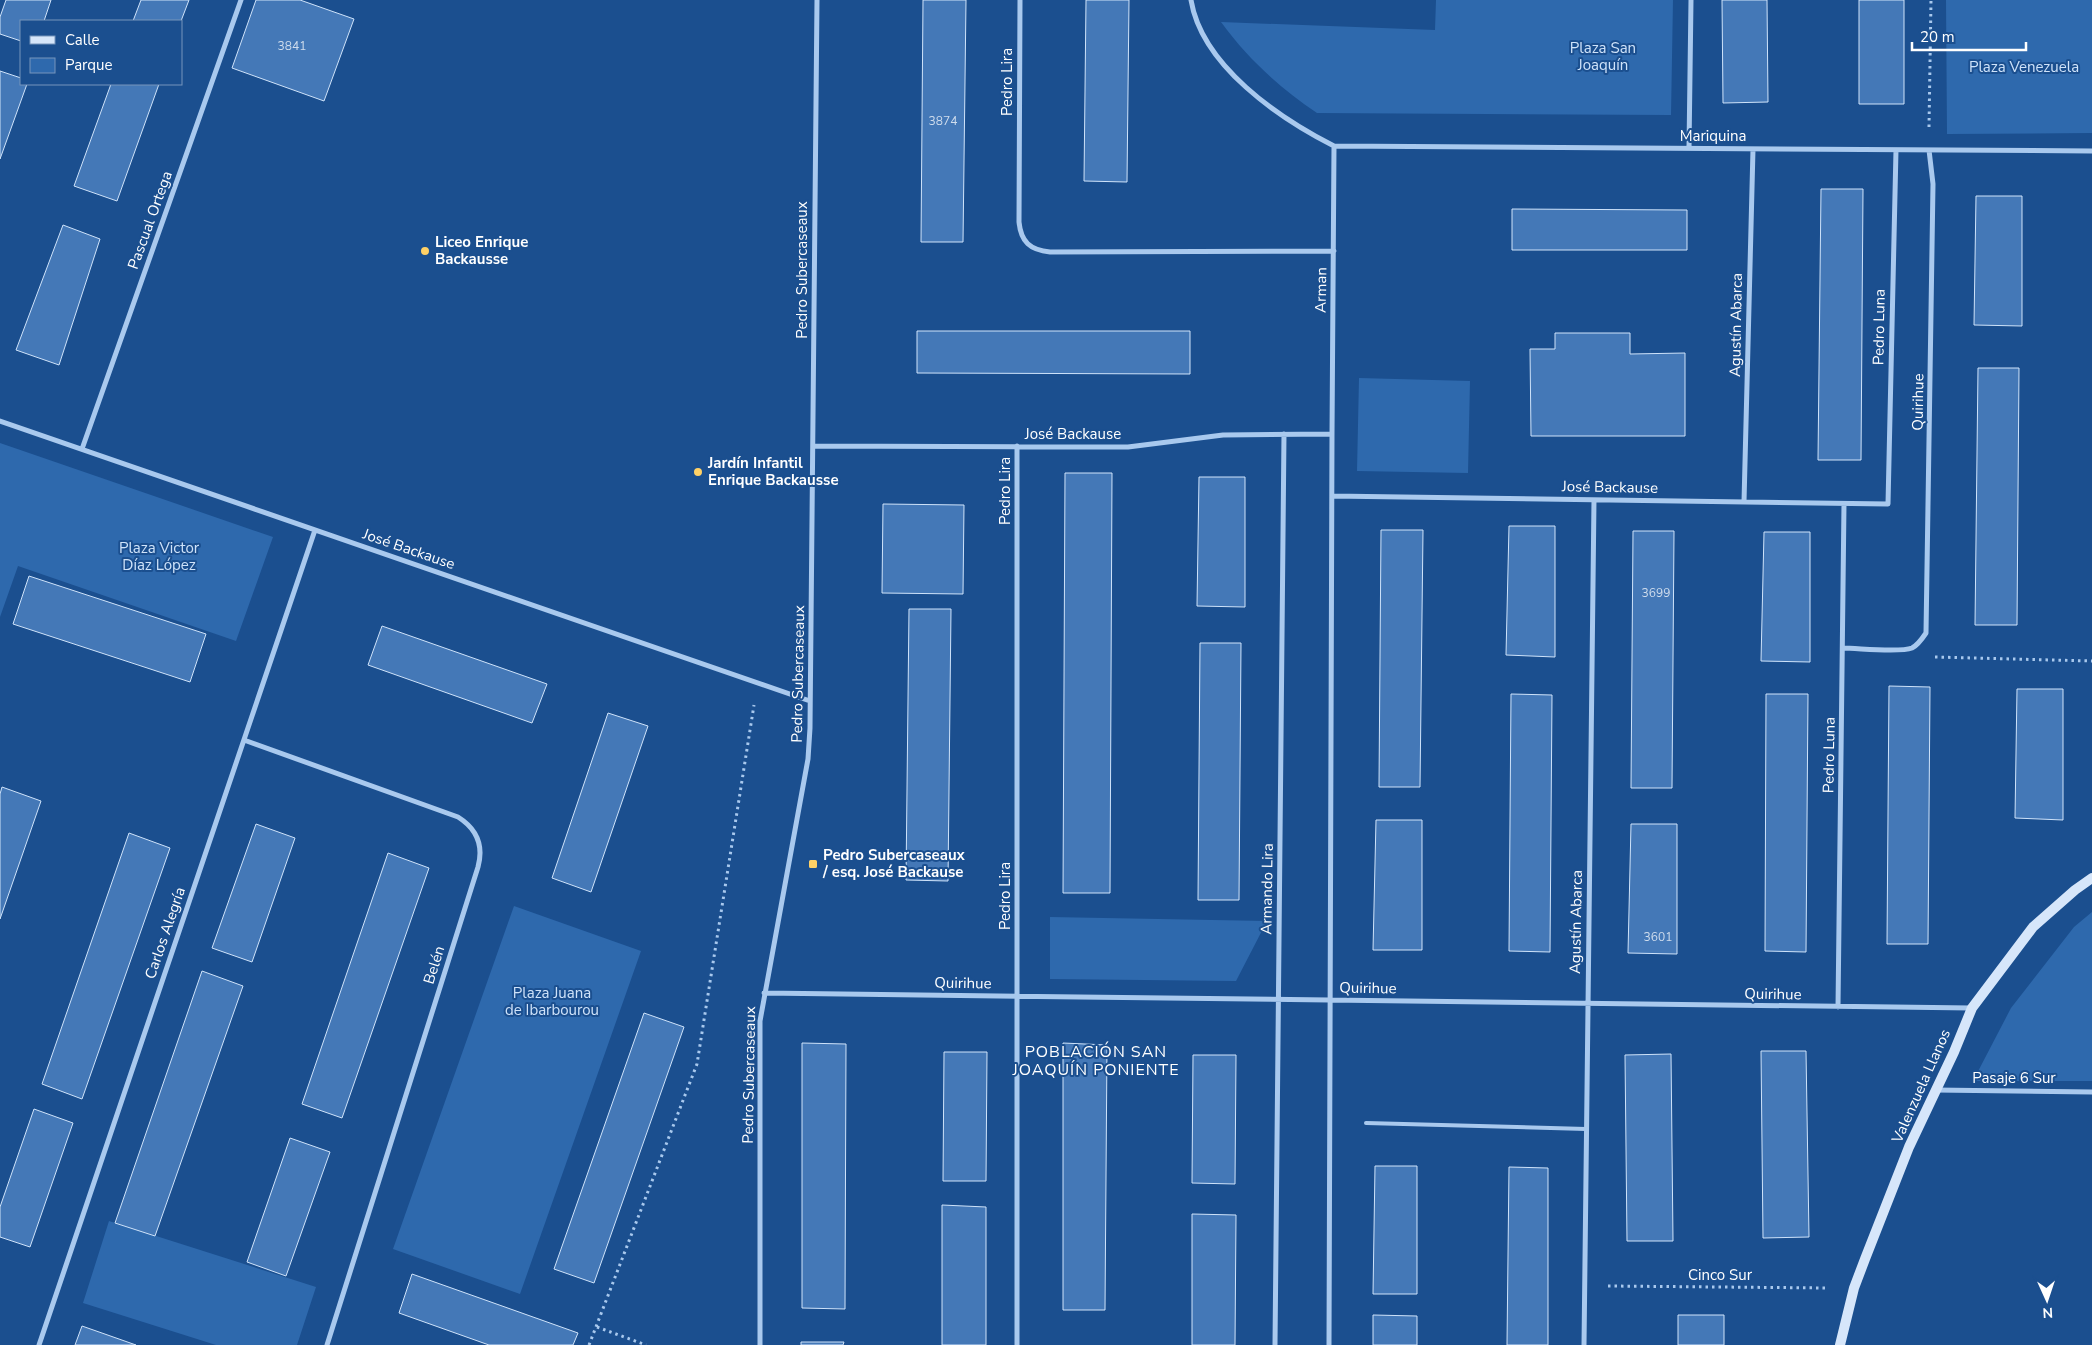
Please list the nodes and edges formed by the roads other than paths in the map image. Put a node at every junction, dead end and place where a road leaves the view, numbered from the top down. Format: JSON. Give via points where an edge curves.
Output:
{"nodes":[{"id":1,"x":242,"y":0,"type":"edge"},
{"id":2,"x":817,"y":0,"type":"edge"},
{"id":3,"x":1020,"y":0,"type":"edge"},
{"id":4,"x":1191,"y":0,"type":"edge"},
{"id":5,"x":1691,"y":0,"type":"edge"},
{"id":6,"x":1334,"y":146,"type":"junction"},
{"id":7,"x":1689,"y":148,"type":"junction"},
{"id":8,"x":1752,"y":149,"type":"junction"},
{"id":9,"x":1896,"y":150,"type":"junction"},
{"id":10,"x":1929,"y":150,"type":"junction"},
{"id":11,"x":2092,"y":151,"type":"edge"},
{"id":12,"x":1334,"y":251,"type":"junction"},
{"id":13,"x":0,"y":420,"type":"edge"},
{"id":14,"x":1284,"y":434,"type":"junction"},
{"id":15,"x":1332,"y":434,"type":"junction"},
{"id":16,"x":813,"y":446,"type":"junction"},
{"id":17,"x":1017,"y":446,"type":"junction"},
{"id":18,"x":82,"y":449,"type":"junction"},
{"id":19,"x":1332,"y":496,"type":"junction"},
{"id":20,"x":1594,"y":500,"type":"junction"},
{"id":21,"x":1744,"y":502,"type":"junction"},
{"id":22,"x":1844,"y":504,"type":"junction"},
{"id":23,"x":1888,"y":504,"type":"joint"},
{"id":24,"x":315,"y":530,"type":"junction"},
{"id":25,"x":1842,"y":648,"type":"junction"},
{"id":26,"x":810,"y":701,"type":"junction"},
{"id":27,"x":244,"y":740,"type":"junction"},
{"id":28,"x":2092,"y":878,"type":"edge"},
{"id":29,"x":764,"y":993,"type":"junction"},
{"id":30,"x":1017,"y":997,"type":"junction"},
{"id":31,"x":1279,"y":1000,"type":"junction"},
{"id":32,"x":1330,"y":1000,"type":"junction"},
{"id":33,"x":1588,"y":1004,"type":"junction"},
{"id":34,"x":1838,"y":1007,"type":"junction"},
{"id":35,"x":1972,"y":1008,"type":"junction"},
{"id":36,"x":1935,"y":1090,"type":"junction"},
{"id":37,"x":2092,"y":1092,"type":"edge"},
{"id":38,"x":1366,"y":1123,"type":"dead end"},
{"id":39,"x":1586,"y":1129,"type":"junction"},
{"id":40,"x":39,"y":1345,"type":"edge"},
{"id":41,"x":327,"y":1345,"type":"edge"},
{"id":42,"x":760,"y":1345,"type":"edge"},
{"id":43,"x":1017,"y":1345,"type":"edge"},
{"id":44,"x":1275,"y":1345,"type":"edge"},
{"id":45,"x":1329,"y":1345,"type":"edge"},
{"id":46,"x":1584,"y":1345,"type":"edge"},
{"id":47,"x":1840,"y":1345,"type":"edge"}],
"edges":[{"from":1,"to":18,"type":"street","name":"Pascual Ortega"},
{"from":2,"to":16,"type":"street","name":"Pedro Subercaseaux"},
{"from":3,"to":12,"type":"street","name":"Pedro Lira","via":[[1019,222],[1020,234],[1028,244],[1050,252]]},
{"from":4,"to":6,"type":"street","via":[[1203,34],[1231,72],[1283,116]]},
{"from":5,"to":7,"type":"street"},
{"from":6,"to":7,"type":"street","name":"Mariquina"},
{"from":6,"to":12,"type":"street","name":"Arman"},
{"from":7,"to":8,"type":"street","name":"Mariquina"},
{"from":8,"to":9,"type":"street","name":"Mariquina"},
{"from":8,"to":21,"type":"street","name":"Agustín Abarca"},
{"from":9,"to":10,"type":"street","name":"Mariquina"},
{"from":9,"to":23,"type":"street","name":"Pedro Luna"},
{"from":10,"to":11,"type":"street","name":"Mariquina"},
{"from":10,"to":25,"type":"street","name":"Quirihue","via":[[1933,184],[1926,634],[1919,643],[1901,650]]},
{"from":12,"to":15,"type":"street","name":"Arman"},
{"from":13,"to":18,"type":"street","name":"José Backause"},
{"from":14,"to":15,"type":"street","name":"José Backause"},
{"from":14,"to":17,"type":"street","name":"José Backause","via":[[1223,435],[1128,447]]},
{"from":14,"to":31,"type":"street","name":"Armando Lira"},
{"from":15,"to":19,"type":"street"},
{"from":16,"to":17,"type":"street","name":"José Backause"},
{"from":16,"to":26,"type":"street","name":"Pedro Subercaseaux"},
{"from":17,"to":30,"type":"street","name":"Pedro Lira"},
{"from":18,"to":24,"type":"street","name":"José Backause"},
{"from":19,"to":20,"type":"street","name":"José Backause"},
{"from":19,"to":32,"type":"street"},
{"from":20,"to":21,"type":"street","name":"José Backause"},
{"from":20,"to":33,"type":"street","name":"Agustín Abarca"},
{"from":21,"to":22,"type":"street","name":"José Backause"},
{"from":22,"to":23,"type":"street","name":"José Backause"},
{"from":22,"to":25,"type":"street","name":"Pedro Luna"},
{"from":24,"to":26,"type":"street","name":"José Backause"},
{"from":24,"to":27,"type":"street","name":"Carlos Alegría"},
{"from":25,"to":34,"type":"street","name":"Pedro Luna"},
{"from":26,"to":29,"type":"street","name":"Pedro Subercaseaux","via":[[808,759]]},
{"from":27,"to":40,"type":"street","name":"Carlos Alegría"},
{"from":27,"to":41,"type":"street","name":"Belén","via":[[458,817],[469,824],[480,845],[478,868]]},
{"from":28,"to":35,"type":"street","name":"Valenzuela Llanos","via":[[2033,927]]},
{"from":29,"to":30,"type":"street","name":"Quirihue"},
{"from":29,"to":42,"type":"street","name":"Pedro Subercaseaux","via":[[760,1021]]},
{"from":30,"to":31,"type":"street","name":"Quirihue"},
{"from":30,"to":43,"type":"street","name":"Pedro Lira"},
{"from":31,"to":32,"type":"street","name":"Quirihue"},
{"from":31,"to":44,"type":"street","name":"Armando Lira"},
{"from":32,"to":33,"type":"street","name":"Quirihue"},
{"from":32,"to":45,"type":"street"},
{"from":33,"to":34,"type":"street","name":"Quirihue"},
{"from":33,"to":39,"type":"street","name":"Agustín Abarca"},
{"from":34,"to":35,"type":"street","name":"Quirihue"},
{"from":35,"to":36,"type":"street","name":"Valenzuela Llanos"},
{"from":36,"to":37,"type":"street","name":"Pasaje 6 Sur"},
{"from":36,"to":47,"type":"street","name":"Valenzuela Llanos","via":[[1854,1288]]},
{"from":38,"to":39,"type":"lane"},
{"from":39,"to":46,"type":"street","name":"Agustín Abarca"}]}
